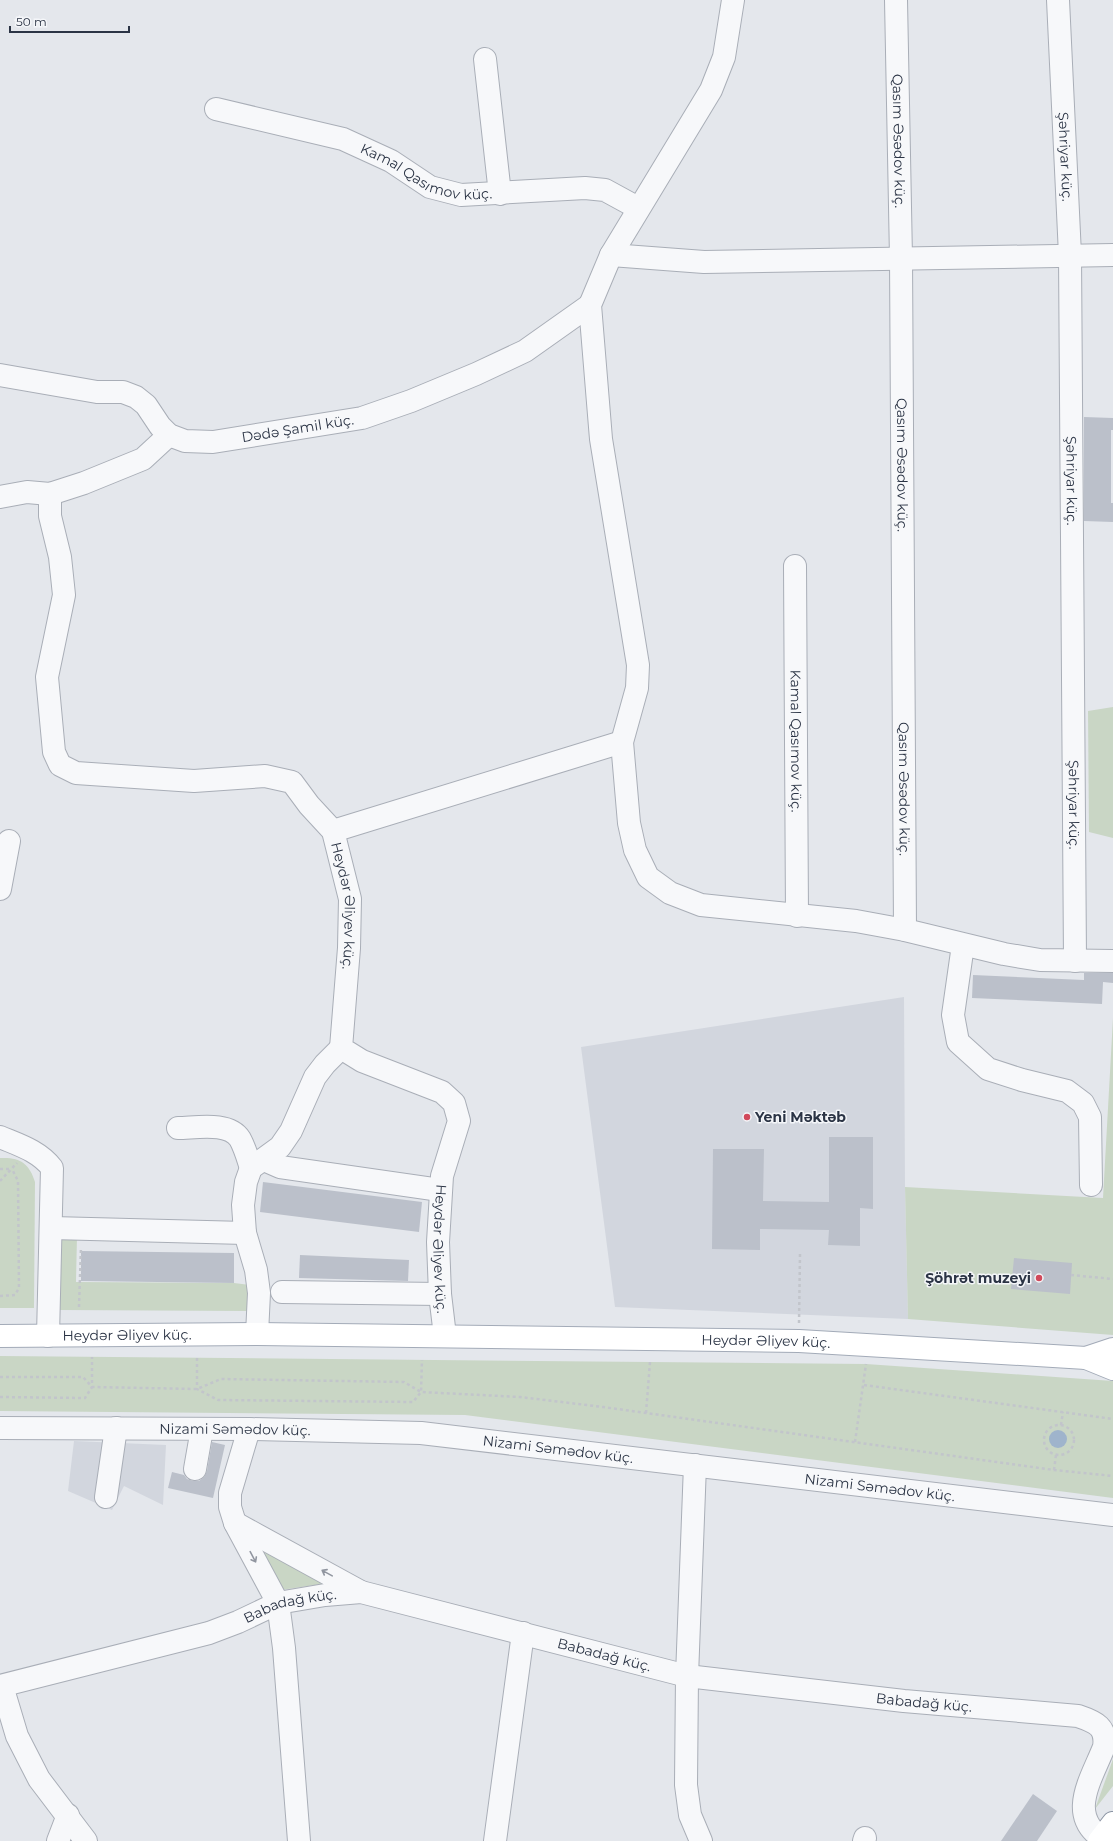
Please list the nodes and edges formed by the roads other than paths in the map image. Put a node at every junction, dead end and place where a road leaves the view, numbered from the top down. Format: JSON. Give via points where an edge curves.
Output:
{"nodes":[{"id":1,"x":733,"y":0,"type":"edge"},
{"id":2,"x":896,"y":0,"type":"edge"},
{"id":3,"x":1058,"y":0,"type":"edge"},
{"id":4,"x":486,"y":58,"type":"dead end"},
{"id":5,"x":216,"y":109,"type":"dead end"},
{"id":6,"x":500,"y":194,"type":"junction"},
{"id":7,"x":638,"y":208,"type":"junction"},
{"id":8,"x":611,"y":255,"type":"junction"},
{"id":9,"x":1070,"y":255,"type":"junction"},
{"id":10,"x":1113,"y":255,"type":"edge"},
{"id":11,"x":901,"y":258,"type":"junction"},
{"id":12,"x":590,"y":305,"type":"junction"},
{"id":13,"x":0,"y":375,"type":"edge"},
{"id":14,"x":169,"y":435,"type":"junction"},
{"id":15,"x":50,"y":494,"type":"junction"},
{"id":16,"x":0,"y":497,"type":"edge"},
{"id":17,"x":795,"y":566,"type":"dead end"},
{"id":18,"x":622,"y":742,"type":"junction"},
{"id":19,"x":333,"y":831,"type":"junction"},
{"id":20,"x":9,"y":841,"type":"dead end"},
{"id":21,"x":0,"y":889,"type":"edge"},
{"id":22,"x":797,"y":916,"type":"junction"},
{"id":23,"x":905,"y":930,"type":"junction"},
{"id":24,"x":963,"y":945,"type":"junction"},
{"id":25,"x":1075,"y":961,"type":"junction"},
{"id":26,"x":1113,"y":961,"type":"edge"},
{"id":27,"x":341,"y":1048,"type":"junction"},
{"id":28,"x":178,"y":1128,"type":"dead end"},
{"id":29,"x":0,"y":1137,"type":"edge"},
{"id":30,"x":258,"y":1164,"type":"junction"},
{"id":31,"x":1091,"y":1184,"type":"dead end"},
{"id":32,"x":440,"y":1190,"type":"junction"},
{"id":33,"x":52,"y":1228,"type":"junction"},
{"id":34,"x":245,"y":1233,"type":"junction"},
{"id":35,"x":282,"y":1292,"type":"dead end"},
{"id":36,"x":440,"y":1294,"type":"junction"},
{"id":37,"x":257,"y":1334,"type":"junction"},
{"id":38,"x":0,"y":1336,"type":"edge"},
{"id":39,"x":48,"y":1336,"type":"junction"},
{"id":40,"x":445,"y":1336,"type":"junction"},
{"id":41,"x":1113,"y":1348,"type":"edge"},
{"id":42,"x":1086,"y":1358,"type":"junction"},
{"id":43,"x":1113,"y":1369,"type":"edge"},
{"id":44,"x":0,"y":1428,"type":"edge"},
{"id":45,"x":116,"y":1428,"type":"junction"},
{"id":46,"x":202,"y":1429,"type":"junction"},
{"id":47,"x":249,"y":1429,"type":"junction"},
{"id":48,"x":695,"y":1465,"type":"junction"},
{"id":49,"x":196,"y":1469,"type":"dead end"},
{"id":50,"x":106,"y":1497,"type":"dead end"},
{"id":51,"x":1113,"y":1515,"type":"edge"},
{"id":52,"x":235,"y":1523,"type":"junction"},
{"id":53,"x":361,"y":1592,"type":"junction"},
{"id":54,"x":278,"y":1603,"type":"junction"},
{"id":55,"x":523,"y":1634,"type":"junction"},
{"id":56,"x":687,"y":1676,"type":"junction"},
{"id":57,"x":1,"y":1686,"type":"edge"},
{"id":58,"x":68,"y":1815,"type":"junction"},
{"id":59,"x":1105,"y":1836,"type":"edge"},
{"id":60,"x":58,"y":1841,"type":"edge"},
{"id":61,"x":86,"y":1841,"type":"edge"},
{"id":62,"x":299,"y":1841,"type":"edge"},
{"id":63,"x":495,"y":1841,"type":"edge"},
{"id":64,"x":701,"y":1841,"type":"edge"}],
"edges":[{"from":1,"to":7,"type":"street","via":[[724,57],[711,90]]},
{"from":2,"to":11,"type":"street","name":"Qasım Əsədov küç."},
{"from":3,"to":9,"type":"street","name":"Şəhriyar küç."},
{"from":4,"to":6,"type":"street"},
{"from":5,"to":6,"type":"street","name":"Kamal Qasımov küç.","via":[[343,139],[391,161],[430,187],[460,195]]},
{"from":6,"to":7,"type":"street","name":"Kamal Qasımov küç.","via":[[585,188],[605,190]]},
{"from":7,"to":8,"type":"street"},
{"from":8,"to":11,"type":"street","via":[[704,262]]},
{"from":8,"to":12,"type":"street"},
{"from":9,"to":10,"type":"street"},
{"from":9,"to":11,"type":"street"},
{"from":9,"to":25,"type":"street","name":"Şəhriyar küç."},
{"from":11,"to":23,"type":"street","name":"Qasım Əsədov küç."},
{"from":12,"to":14,"type":"street","name":"Dədə Şamil küç.","via":[[525,351],[411,401],[362,418],[213,442],[185,441]]},
{"from":12,"to":18,"type":"street","via":[[601,439],[638,665],[636,688]]},
{"from":13,"to":14,"type":"street","via":[[97,392],[123,392],[136,397],[146,405]]},
{"from":14,"to":15,"type":"street","via":[[142,459]]},
{"from":15,"to":16,"type":"street","via":[[28,492]]},
{"from":15,"to":19,"type":"street","name":"Heydər Əliyev küç.","via":[[50,516],[60,557],[64,595],[47,678],[54,752],[60,765],[76,773],[194,781],[265,776],[292,782]]},
{"from":17,"to":22,"type":"street","name":"Kamal Qasımov küç."},
{"from":18,"to":19,"type":"street"},
{"from":18,"to":22,"type":"street","via":[[629,822],[635,850],[648,877],[670,893],[701,905]]},
{"from":19,"to":27,"type":"street","name":"Heydər Əliyev küç.","via":[[350,899]]},
{"from":20,"to":21,"type":"street"},
{"from":22,"to":23,"type":"street"},
{"from":23,"to":24,"type":"street"},
{"from":24,"to":25,"type":"street","via":[[1033,959]]},
{"from":24,"to":31,"type":"street","via":[[953,1015],[958,1042],[988,1069],[1067,1091],[1083,1102],[1090,1117]]},
{"from":25,"to":26,"type":"street"},
{"from":27,"to":30,"type":"street","via":[[315,1077],[291,1131],[280,1147]]},
{"from":27,"to":32,"type":"street","name":"Heydər Əliyev küç.","via":[[362,1061],[442,1092],[454,1103],[460,1121]]},
{"from":28,"to":30,"type":"street","via":[[230,1130]]},
{"from":29,"to":33,"type":"street","via":[[35,1152],[52,1168]]},
{"from":30,"to":32,"type":"street"},
{"from":30,"to":34,"type":"street","via":[[246,1182],[243,1205]]},
{"from":32,"to":36,"type":"street","name":"Heydər Əliyev küç."},
{"from":33,"to":34,"type":"street"},
{"from":33,"to":39,"type":"street"},
{"from":34,"to":37,"type":"street","via":[[256,1270],[259,1293]]},
{"from":35,"to":36,"type":"street"},
{"from":36,"to":40,"type":"street","name":"Heydər Əliyev küç."},
{"from":37,"to":39,"type":"main road","name":"Heydər Əliyev küç."},
{"from":37,"to":40,"type":"main road","name":"Heydər Əliyev küç."},
{"from":38,"to":39,"type":"main road","name":"Heydər Əliyev küç."},
{"from":40,"to":42,"type":"main road","name":"Heydər Əliyev küç.","via":[[799,1341]]},
{"from":41,"to":42,"type":"main road"},
{"from":42,"to":43,"type":"main road"},
{"from":44,"to":45,"type":"street","name":"Nizami Səmədov küç."},
{"from":45,"to":46,"type":"street","name":"Nizami Səmədov küç."},
{"from":45,"to":50,"type":"street"},
{"from":46,"to":47,"type":"street","name":"Nizami Səmədov küç."},
{"from":46,"to":49,"type":"street"},
{"from":47,"to":48,"type":"street","name":"Nizami Səmədov küç.","via":[[421,1433]]},
{"from":47,"to":52,"type":"street","via":[[230,1493],[230,1507]]},
{"from":48,"to":51,"type":"street","name":"Nizami Səmədov küç."},
{"from":48,"to":56,"type":"street"},
{"from":53,"to":52,"type":"street","one_way":true},
{"from":52,"to":54,"type":"street","one_way":true},
{"from":53,"to":54,"type":"street","name":"Babadağ küç."},
{"from":53,"to":55,"type":"street","name":"Babadağ küç."},
{"from":54,"to":57,"type":"street","name":"Babadağ küç.","via":[[209,1633]]},
{"from":54,"to":62,"type":"street","via":[[286,1664]]},
{"from":55,"to":56,"type":"street","name":"Babadağ küç."},
{"from":55,"to":63,"type":"street"},
{"from":56,"to":59,"type":"street","name":"Babadağ küç.","via":[[904,1701],[1078,1716],[1094,1721],[1106,1738],[1082,1805],[1087,1824]]},
{"from":56,"to":64,"type":"street","via":[[686,1785],[690,1815]]},
{"from":57,"to":58,"type":"street","via":[[17,1736],[39,1779]]},
{"from":58,"to":60,"type":"street"},
{"from":58,"to":61,"type":"street"}]}
